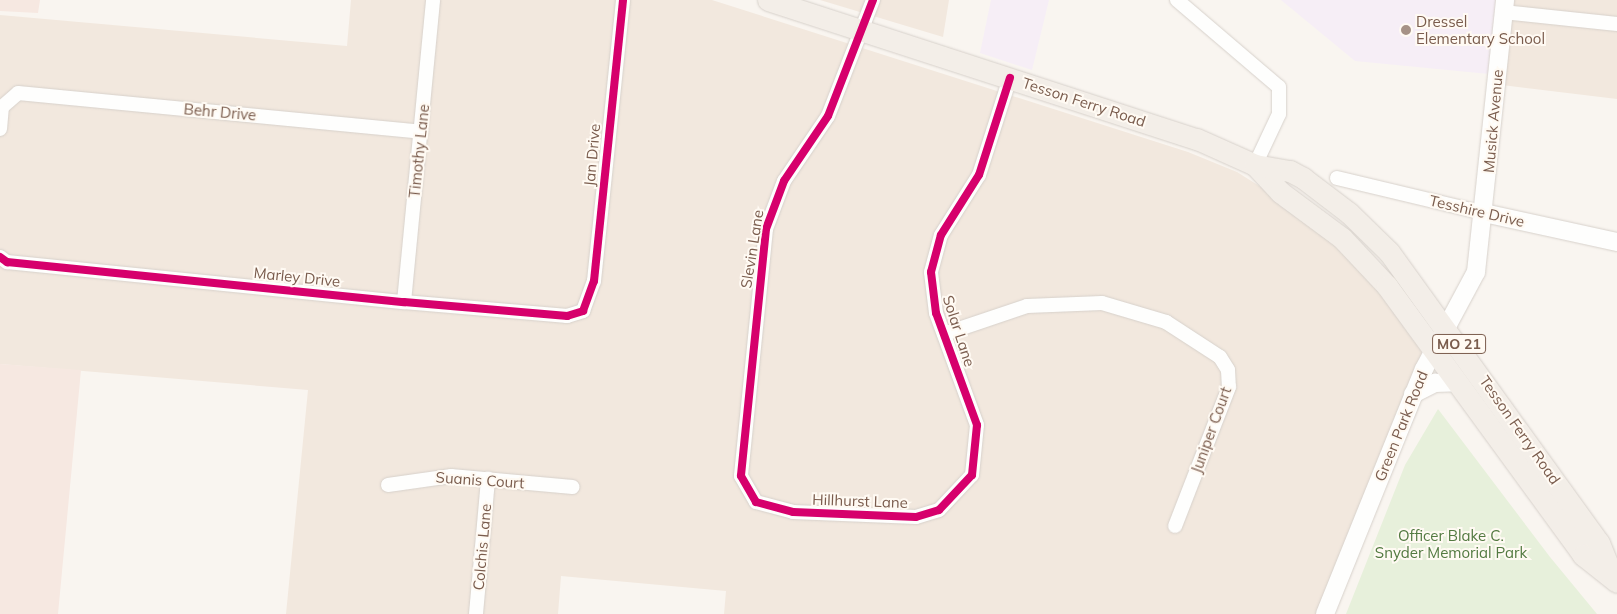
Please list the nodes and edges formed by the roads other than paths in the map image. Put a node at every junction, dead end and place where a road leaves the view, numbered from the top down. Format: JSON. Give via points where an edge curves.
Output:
{"nodes":[{"id":1,"x":433,"y":0,"type":"edge"},
{"id":2,"x":623,"y":0,"type":"edge"},
{"id":3,"x":768,"y":0,"type":"edge"},
{"id":4,"x":873,"y":0,"type":"edge"},
{"id":5,"x":1177,"y":0,"type":"edge"},
{"id":6,"x":1504,"y":6,"type":"edge"},
{"id":7,"x":1617,"y":24,"type":"edge"},
{"id":8,"x":862,"y":30,"type":"junction"},
{"id":9,"x":1010,"y":78,"type":"junction"},
{"id":10,"x":0,"y":128,"type":"edge"},
{"id":11,"x":421,"y":132,"type":"junction"},
{"id":12,"x":1255,"y":165,"type":"junction"},
{"id":13,"x":1337,"y":178,"type":"dead end"},
{"id":14,"x":1484,"y":212,"type":"junction"},
{"id":15,"x":1617,"y":242,"type":"edge"},
{"id":16,"x":4,"y":259,"type":"edge"},
{"id":17,"x":404,"y":302,"type":"junction"},
{"id":18,"x":583,"y":311,"type":"joint"},
{"id":19,"x":1446,"y":325,"type":"junction"},
{"id":20,"x":944,"y":334,"type":"junction"},
{"id":21,"x":1434,"y":348,"type":"junction"},
{"id":22,"x":1458,"y":382,"type":"junction"},
{"id":23,"x":1413,"y":394,"type":"junction"},
{"id":24,"x":488,"y":479,"type":"junction"},
{"id":25,"x":966,"y":484,"type":"joint"},
{"id":26,"x":388,"y":485,"type":"dead end"},
{"id":27,"x":572,"y":487,"type":"dead end"},
{"id":28,"x":747,"y":493,"type":"joint"},
{"id":29,"x":1175,"y":526,"type":"dead end"},
{"id":30,"x":1615,"y":580,"type":"edge"},
{"id":31,"x":476,"y":614,"type":"edge"},
{"id":32,"x":1325,"y":614,"type":"edge"}],
"edges":[{"from":1,"to":11,"type":"street","name":"Timothy Lane"},
{"from":2,"to":18,"type":"street","name":"Jan Drive","via":[[594,281]]},
{"from":3,"to":8,"type":"main road","name":"Tesson Ferry Road","number":"MO 21"},
{"from":4,"to":8,"type":"street","name":"Slevin Lane"},
{"from":5,"to":12,"type":"street","via":[[1279,87],[1279,114]]},
{"from":6,"to":7,"type":"street"},
{"from":6,"to":14,"type":"street","name":"Musick Avenue"},
{"from":8,"to":9,"type":"main road","name":"Tesson Ferry Road","number":"MO 21"},
{"from":8,"to":28,"type":"street","name":"Slevin Lane","via":[[828,116],[784,181],[766,229],[741,476]]},
{"from":9,"to":12,"type":"main road","name":"Tesson Ferry Road","number":"MO 21","via":[[1197,139]]},
{"from":9,"to":20,"type":"street","name":"Solar Lane","via":[[979,175],[933,254],[932,294]]},
{"from":10,"to":11,"type":"street","name":"Behr Drive","via":[[2,107],[18,93]]},
{"from":11,"to":17,"type":"street","name":"Timothy Lane"},
{"from":12,"to":19,"type":"main road","name":"Tesson Ferry Road","number":"MO 21","via":[[1290,171],[1349,213],[1388,252]]},
{"from":12,"to":21,"type":"main road","name":"Tesson Ferry Road","number":"MO 21","via":[[1365,261]]},
{"from":13,"to":14,"type":"street","name":"Tesshire Drive"},
{"from":14,"to":15,"type":"street","name":"Tesshire Drive"},
{"from":14,"to":19,"type":"street","name":"Green Park Road","via":[[1473,281]]},
{"from":16,"to":17,"type":"street","name":"Marley Drive"},
{"from":17,"to":18,"type":"street","name":"Marley Drive","via":[[567,316]]},
{"from":19,"to":21,"type":"street","name":"Green Park Road"},
{"from":19,"to":30,"type":"main road","name":"Tesson Ferry Road","number":"MO 21","via":[[1599,543]]},
{"from":20,"to":25,"type":"street","name":"Solar Lane","via":[[979,436],[976,464]]},
{"from":20,"to":29,"type":"street","name":"Juniper Court","via":[[1027,306],[1102,303],[1166,322],[1220,357],[1228,370],[1229,387]]},
{"from":21,"to":22,"type":"main road","name":"Tesson Ferry Road","number":"MO 21"},
{"from":21,"to":23,"type":"street","name":"Green Park Road"},
{"from":22,"to":23,"type":"street","via":[[1435,383]]},
{"from":22,"to":30,"type":"main road","name":"Tesson Ferry Road","number":"MO 21","via":[[1582,555]]},
{"from":23,"to":32,"type":"street","name":"Green Park Road"},
{"from":24,"to":26,"type":"street","name":"Suanis Court","via":[[432,476]]},
{"from":24,"to":27,"type":"street","name":"Suanis Court"},
{"from":24,"to":31,"type":"street","name":"Colchis Lane"},
{"from":25,"to":28,"type":"street","name":"Hillhurst Lane","via":[[939,510],[903,518],[772,510]]}]}
